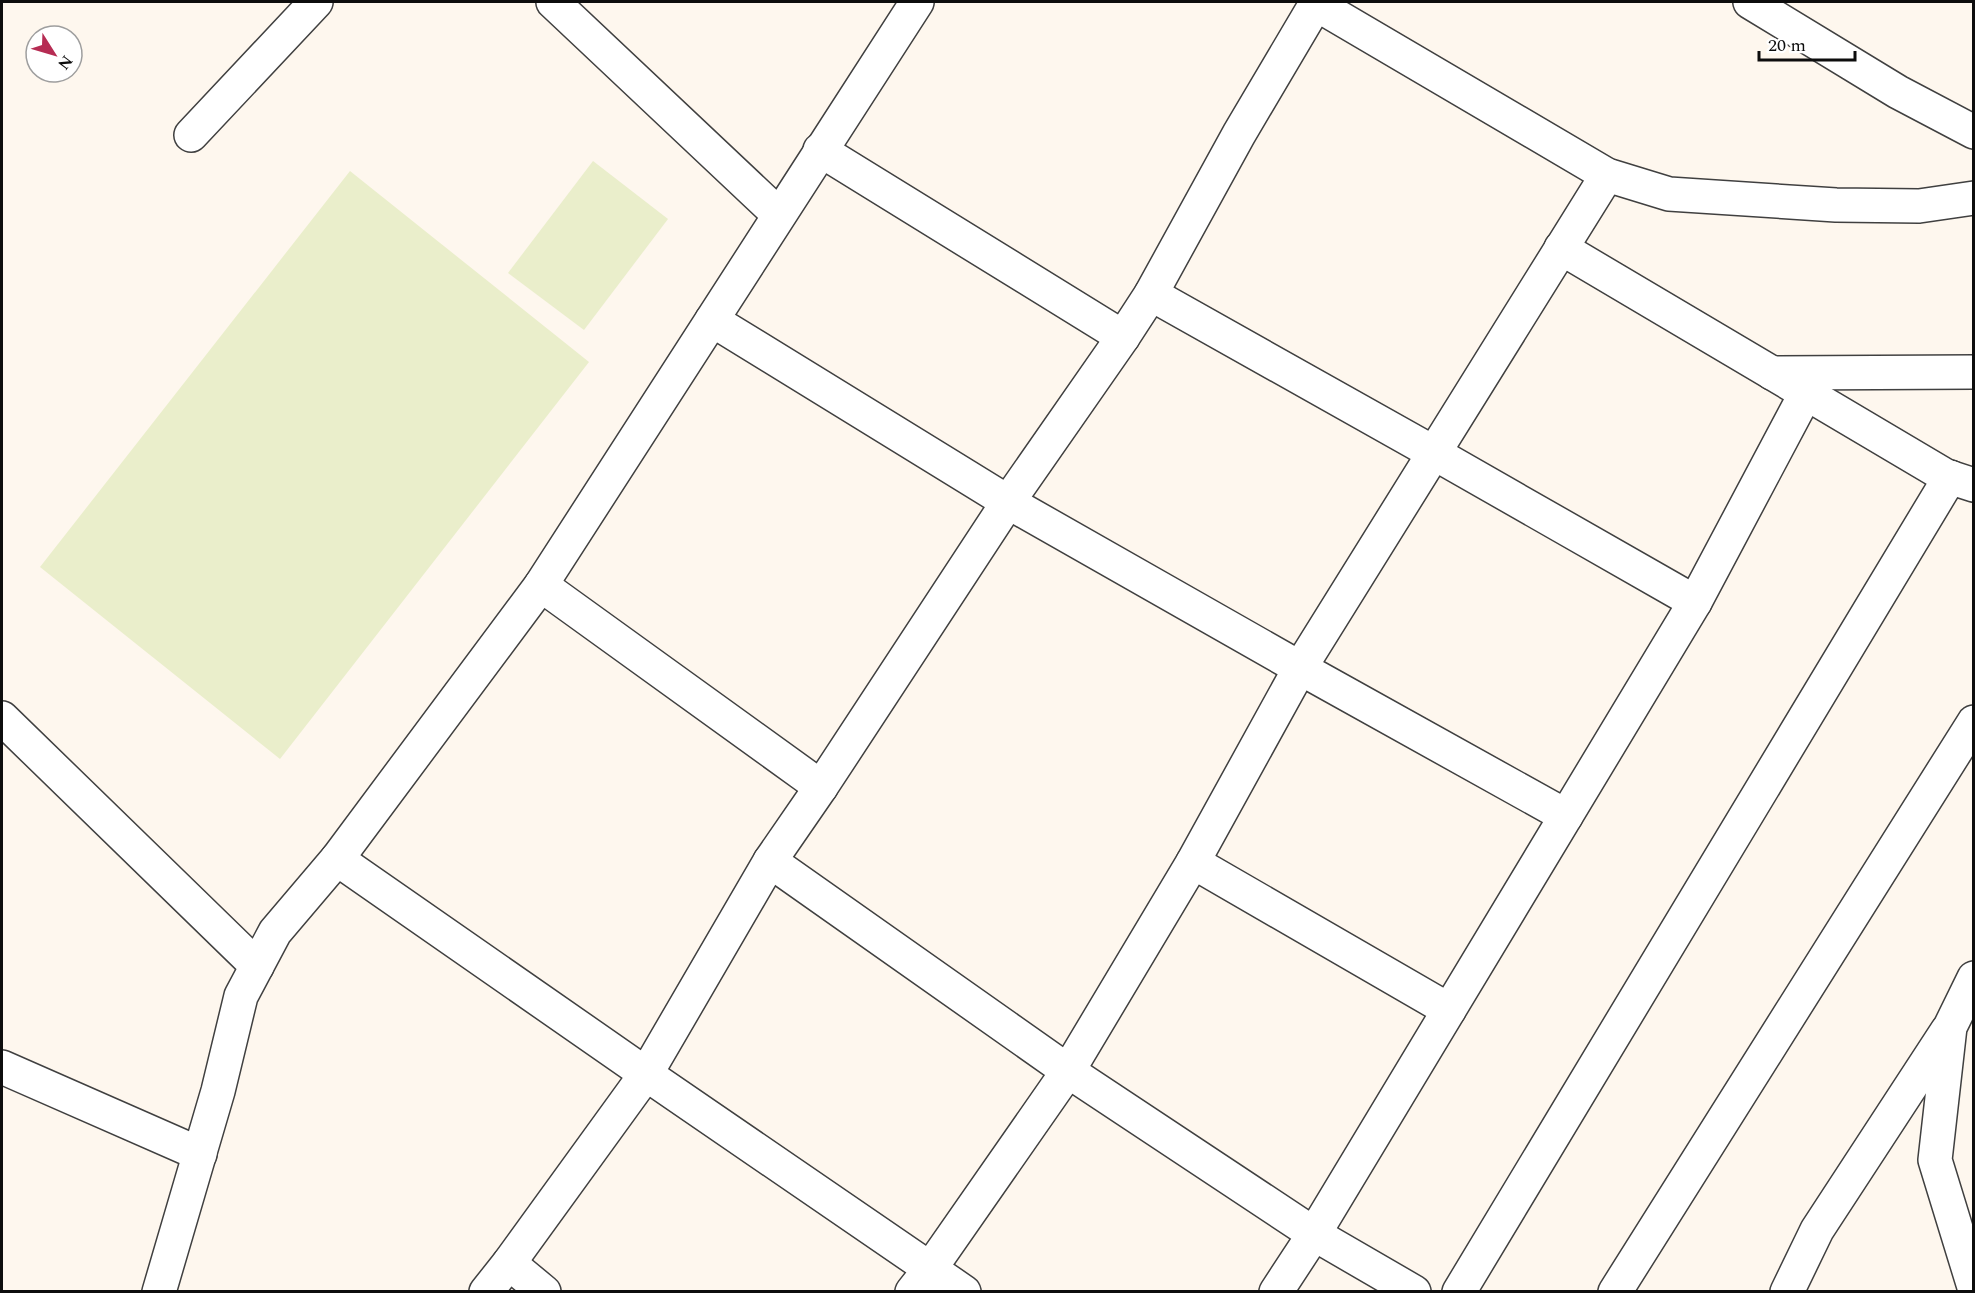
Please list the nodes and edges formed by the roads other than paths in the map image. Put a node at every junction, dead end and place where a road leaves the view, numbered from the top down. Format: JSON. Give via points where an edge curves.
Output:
{"nodes":[{"id":1,"x":316,"y":2,"type":"edge"},
{"id":2,"x":553,"y":2,"type":"edge"},
{"id":3,"x":917,"y":2,"type":"edge"},
{"id":4,"x":1750,"y":2,"type":"edge"},
{"id":5,"x":1317,"y":3,"type":"edge"},
{"id":6,"x":1974,"y":132,"type":"edge"},
{"id":7,"x":191,"y":135,"type":"dead end"},
{"id":8,"x":820,"y":150,"type":"junction"},
{"id":9,"x":1607,"y":175,"type":"junction"},
{"id":10,"x":1974,"y":198,"type":"edge"},
{"id":11,"x":778,"y":214,"type":"junction"},
{"id":12,"x":1561,"y":248,"type":"junction"},
{"id":13,"x":1151,"y":294,"type":"junction"},
{"id":14,"x":712,"y":320,"type":"junction"},
{"id":15,"x":1123,"y":337,"type":"junction"},
{"id":16,"x":1974,"y":372,"type":"edge"},
{"id":17,"x":1772,"y":373,"type":"junction"},
{"id":18,"x":1806,"y":393,"type":"junction"},
{"id":19,"x":1434,"y":453,"type":"junction"},
{"id":20,"x":1962,"y":481,"type":"edge"},
{"id":21,"x":1008,"y":502,"type":"junction"},
{"id":22,"x":541,"y":585,"type":"junction"},
{"id":23,"x":1695,"y":602,"type":"junction"},
{"id":24,"x":1300,"y":668,"type":"junction"},
{"id":25,"x":2,"y":718,"type":"edge"},
{"id":26,"x":1974,"y":722,"type":"edge"},
{"id":27,"x":821,"y":787,"type":"junction"},
{"id":28,"x":1566,"y":816,"type":"junction"},
{"id":29,"x":337,"y":859,"type":"junction"},
{"id":30,"x":770,"y":861,"type":"junction"},
{"id":31,"x":1193,"y":862,"type":"junction"},
{"id":32,"x":257,"y":966,"type":"junction"},
{"id":33,"x":1974,"y":978,"type":"edge"},
{"id":34,"x":1449,"y":1010,"type":"junction"},
{"id":35,"x":1950,"y":1027,"type":"junction"},
{"id":36,"x":2,"y":1067,"type":"edge"},
{"id":37,"x":1068,"y":1071,"type":"junction"},
{"id":38,"x":646,"y":1074,"type":"junction"},
{"id":39,"x":200,"y":1154,"type":"junction"},
{"id":40,"x":1314,"y":1234,"type":"junction"},
{"id":41,"x":509,"y":1263,"type":"junction"},
{"id":42,"x":921,"y":1280,"type":"edge"},
{"id":43,"x":1974,"y":1287,"type":"edge"},
{"id":44,"x":159,"y":1292,"type":"edge"},
{"id":45,"x":486,"y":1292,"type":"edge"},
{"id":46,"x":544,"y":1292,"type":"edge"},
{"id":47,"x":964,"y":1292,"type":"edge"},
{"id":48,"x":1276,"y":1292,"type":"edge"},
{"id":49,"x":1414,"y":1292,"type":"edge"},
{"id":50,"x":1459,"y":1292,"type":"edge"},
{"id":51,"x":1615,"y":1292,"type":"edge"},
{"id":52,"x":1787,"y":1292,"type":"edge"}],
"edges":[{"from":1,"to":7,"type":"street"},
{"from":2,"to":11,"type":"street"},
{"from":3,"to":8,"type":"street"},
{"from":4,"to":6,"type":"street","via":[[1898,92]]},
{"from":5,"to":9,"type":"street"},
{"from":5,"to":13,"type":"street"},
{"from":8,"to":11,"type":"street"},
{"from":8,"to":15,"type":"street"},
{"from":9,"to":10,"type":"street","via":[[1669,194],[1836,205],[1918,206]]},
{"from":9,"to":12,"type":"street"},
{"from":11,"to":14,"type":"street"},
{"from":12,"to":17,"type":"street"},
{"from":12,"to":19,"type":"street"},
{"from":13,"to":15,"type":"street"},
{"from":13,"to":19,"type":"street"},
{"from":14,"to":21,"type":"street"},
{"from":14,"to":22,"type":"street"},
{"from":15,"to":21,"type":"street"},
{"from":16,"to":17,"type":"street"},
{"from":17,"to":18,"type":"street"},
{"from":18,"to":20,"type":"street"},
{"from":18,"to":23,"type":"street"},
{"from":19,"to":23,"type":"street"},
{"from":19,"to":24,"type":"street"},
{"from":20,"to":50,"type":"street"},
{"from":21,"to":24,"type":"street"},
{"from":21,"to":27,"type":"street"},
{"from":22,"to":27,"type":"street"},
{"from":22,"to":29,"type":"street"},
{"from":23,"to":28,"type":"street"},
{"from":24,"to":28,"type":"street"},
{"from":24,"to":31,"type":"street"},
{"from":25,"to":32,"type":"street"},
{"from":26,"to":51,"type":"street"},
{"from":27,"to":30,"type":"street"},
{"from":28,"to":34,"type":"street"},
{"from":29,"to":32,"type":"street","via":[[276,932]]},
{"from":29,"to":38,"type":"street"},
{"from":30,"to":37,"type":"street"},
{"from":30,"to":38,"type":"street"},
{"from":31,"to":34,"type":"street"},
{"from":31,"to":37,"type":"street"},
{"from":32,"to":39,"type":"street","via":[[241,996]]},
{"from":33,"to":35,"type":"street"},
{"from":34,"to":40,"type":"street"},
{"from":35,"to":43,"type":"street","via":[[1935,1160]]},
{"from":35,"to":52,"type":"street","via":[[1817,1230]]},
{"from":36,"to":39,"type":"street"},
{"from":37,"to":40,"type":"street"},
{"from":37,"to":42,"type":"street"},
{"from":38,"to":41,"type":"street"},
{"from":38,"to":42,"type":"street"},
{"from":39,"to":44,"type":"street"},
{"from":40,"to":48,"type":"street"},
{"from":40,"to":49,"type":"street"},
{"from":41,"to":45,"type":"street"},
{"from":41,"to":46,"type":"street"},
{"from":42,"to":47,"type":"street"}]}
